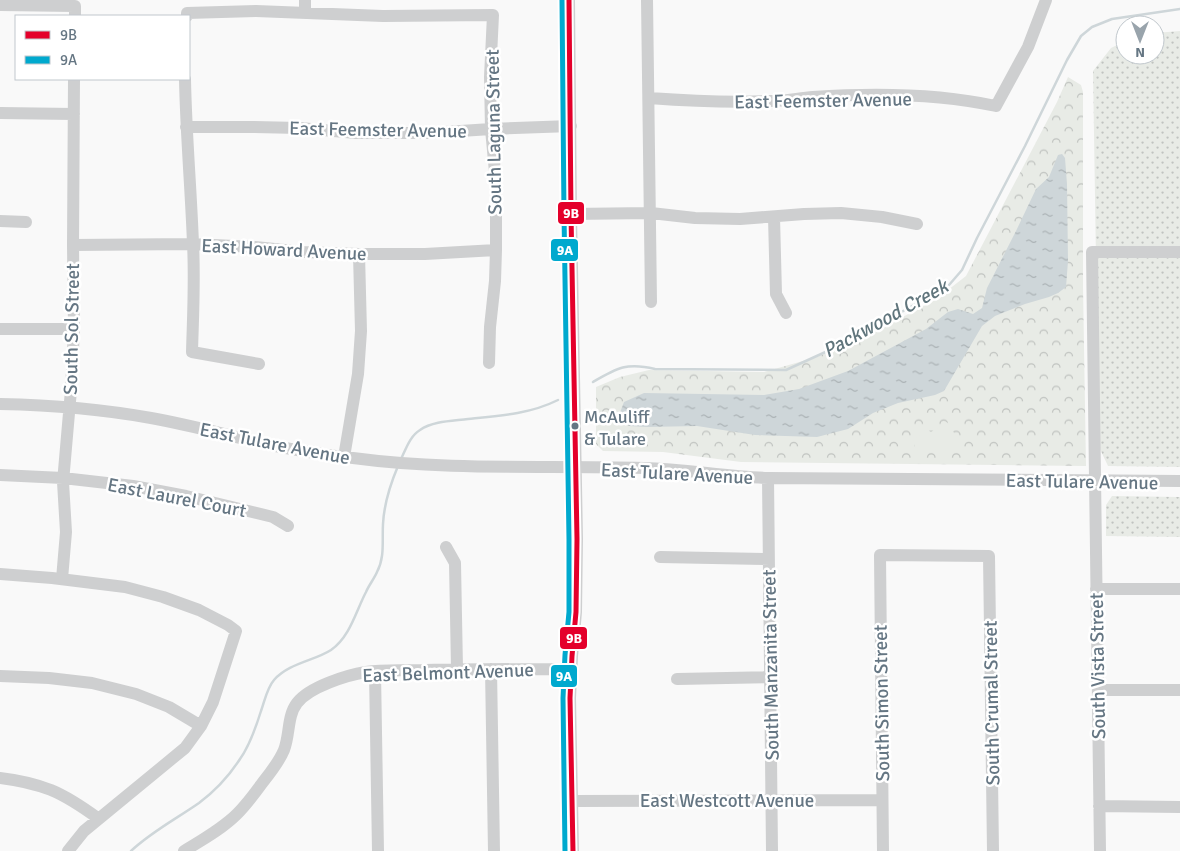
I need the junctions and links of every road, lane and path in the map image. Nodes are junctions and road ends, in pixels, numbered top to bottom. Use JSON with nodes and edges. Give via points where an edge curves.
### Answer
{"nodes":[{"id":1,"x":569,"y":0,"type":"edge"},
{"id":2,"x":647,"y":0,"type":"edge"},
{"id":3,"x":1046,"y":0,"type":"edge"},
{"id":4,"x":0,"y":6,"type":"edge"},
{"id":5,"x":305,"y":6,"type":"edge"},
{"id":6,"x":75,"y":11,"type":"edge"},
{"id":7,"x":187,"y":15,"type":"edge"},
{"id":8,"x":74,"y":80,"type":"edge"},
{"id":9,"x":185,"y":80,"type":"edge"},
{"id":10,"x":649,"y":98,"type":"junction"},
{"id":11,"x":0,"y":113,"type":"edge"},
{"id":12,"x":74,"y":114,"type":"junction"},
{"id":13,"x":571,"y":126,"type":"junction"},
{"id":14,"x":186,"y":127,"type":"junction"},
{"id":15,"x":491,"y":129,"type":"junction"},
{"id":16,"x":651,"y":213,"type":"junction"},
{"id":17,"x":571,"y":214,"type":"junction"},
{"id":18,"x":774,"y":217,"type":"junction"},
{"id":19,"x":0,"y":221,"type":"edge"},
{"id":20,"x":26,"y":222,"type":"dead end"},
{"id":21,"x":917,"y":224,"type":"dead end"},
{"id":22,"x":193,"y":244,"type":"junction"},
{"id":23,"x":73,"y":245,"type":"junction"},
{"id":24,"x":496,"y":250,"type":"junction"},
{"id":25,"x":1180,"y":252,"type":"edge"},
{"id":26,"x":359,"y":254,"type":"junction"},
{"id":27,"x":651,"y":302,"type":"dead end"},
{"id":28,"x":786,"y":313,"type":"dead end"},
{"id":29,"x":0,"y":329,"type":"edge"},
{"id":30,"x":74,"y":330,"type":"junction"},
{"id":31,"x":489,"y":363,"type":"dead end"},
{"id":32,"x":258,"y":364,"type":"dead end"},
{"id":33,"x":0,"y":404,"type":"edge"},
{"id":34,"x":70,"y":407,"type":"junction"},
{"id":35,"x":344,"y":457,"type":"junction"},
{"id":36,"x":576,"y":468,"type":"junction"},
{"id":37,"x":0,"y":474,"type":"edge"},
{"id":38,"x":63,"y":478,"type":"junction"},
{"id":39,"x":768,"y":478,"type":"junction"},
{"id":40,"x":1095,"y":480,"type":"junction"},
{"id":41,"x":1180,"y":481,"type":"edge"},
{"id":42,"x":288,"y":526,"type":"dead end"},
{"id":43,"x":446,"y":547,"type":"dead end"},
{"id":44,"x":880,"y":556,"type":"joint"},
{"id":45,"x":660,"y":557,"type":"dead end"},
{"id":46,"x":769,"y":559,"type":"junction"},
{"id":47,"x":0,"y":574,"type":"edge"},
{"id":48,"x":62,"y":579,"type":"junction"},
{"id":49,"x":1096,"y":589,"type":"junction"},
{"id":50,"x":1180,"y":589,"type":"edge"},
{"id":51,"x":457,"y":669,"type":"junction"},
{"id":52,"x":491,"y":669,"type":"junction"},
{"id":53,"x":571,"y":669,"type":"junction"},
{"id":54,"x":375,"y":672,"type":"junction"},
{"id":55,"x":0,"y":676,"type":"edge"},
{"id":56,"x":770,"y":677,"type":"junction"},
{"id":57,"x":677,"y":678,"type":"dead end"},
{"id":58,"x":1098,"y":690,"type":"junction"},
{"id":59,"x":1180,"y":690,"type":"edge"},
{"id":60,"x":201,"y":726,"type":"junction"},
{"id":61,"x":0,"y":778,"type":"edge"},
{"id":62,"x":772,"y":800,"type":"junction"},
{"id":63,"x":882,"y":800,"type":"junction"},
{"id":64,"x":572,"y":801,"type":"junction"},
{"id":65,"x":1099,"y":806,"type":"junction"},
{"id":66,"x":1180,"y":807,"type":"edge"},
{"id":67,"x":99,"y":819,"type":"junction"},
{"id":68,"x":68,"y":851,"type":"edge"},
{"id":69,"x":184,"y":851,"type":"edge"},
{"id":70,"x":378,"y":851,"type":"edge"},
{"id":71,"x":494,"y":851,"type":"edge"},
{"id":72,"x":573,"y":851,"type":"edge"},
{"id":73,"x":772,"y":851,"type":"edge"},
{"id":74,"x":883,"y":851,"type":"edge"},
{"id":75,"x":992,"y":851,"type":"edge"},
{"id":76,"x":1100,"y":851,"type":"edge"}],
"edges":[{"from":1,"to":13,"type":"street"},
{"from":2,"to":10,"type":"street"},
{"from":3,"to":10,"type":"street","name":"East Feemster Avenue","via":[[1028,47],[996,106],[897,96],[712,102]]},
{"from":4,"to":6,"type":"street"},
{"from":5,"to":7,"type":"street"},
{"from":5,"to":15,"type":"street","name":"South Laguna Street","via":[[383,16],[493,15]]},
{"from":8,"to":12,"type":"street","name":"South Sol Street"},
{"from":9,"to":14,"type":"street"},
{"from":10,"to":16,"type":"street"},
{"from":11,"to":12,"type":"street"},
{"from":12,"to":23,"type":"street","name":"South Sol Street"},
{"from":13,"to":15,"type":"street","name":"East Feemster Avenue"},
{"from":13,"to":17,"type":"street"},
{"from":14,"to":15,"type":"street","name":"East Feemster Avenue","via":[[300,128],[356,133]]},
{"from":14,"to":22,"type":"street"},
{"from":15,"to":24,"type":"street","name":"South Laguna Street","via":[[496,183]]},
{"from":16,"to":17,"type":"street"},
{"from":16,"to":18,"type":"street","via":[[695,218]]},
{"from":16,"to":27,"type":"street"},
{"from":17,"to":36,"type":"street"},
{"from":18,"to":21,"type":"street","via":[[841,213]]},
{"from":18,"to":28,"type":"street","via":[[776,294]]},
{"from":19,"to":20,"type":"street"},
{"from":22,"to":23,"type":"street","name":"East Howard Avenue"},
{"from":22,"to":26,"type":"street","name":"East Howard Avenue"},
{"from":22,"to":32,"type":"street","via":[[192,352]]},
{"from":23,"to":30,"type":"street","name":"South Sol Street"},
{"from":24,"to":26,"type":"street","name":"East Howard Avenue"},
{"from":24,"to":31,"type":"street","name":"South Laguna Street"},
{"from":25,"to":40,"type":"street","name":"South Vista Street","via":[[1092,252]]},
{"from":26,"to":35,"type":"street","via":[[361,331],[358,374]]},
{"from":29,"to":30,"type":"street"},
{"from":30,"to":34,"type":"street","name":"South Sol Street"},
{"from":33,"to":34,"type":"street","name":"East Tulare Avenue"},
{"from":34,"to":35,"type":"street","name":"East Tulare Avenue","via":[[152,418],[294,450]]},
{"from":34,"to":38,"type":"street","name":"South Sol Street"},
{"from":35,"to":36,"type":"street","name":"East Tulare Avenue","via":[[448,466]]},
{"from":36,"to":39,"type":"street","name":"East Tulare Avenue","via":[[657,468]]},
{"from":36,"to":53,"type":"street","via":[[577,593]]},
{"from":37,"to":38,"type":"street","name":"East Laurel Court"},
{"from":38,"to":42,"type":"street","name":"East Laurel Court","via":[[186,496],[273,517]]},
{"from":38,"to":48,"type":"street","name":"South Sol Street","via":[[66,532]]},
{"from":39,"to":40,"type":"street","name":"East Tulare Avenue"},
{"from":39,"to":46,"type":"street","name":"South Manzanita Street"},
{"from":40,"to":41,"type":"street","name":"East Tulare Avenue"},
{"from":40,"to":49,"type":"street","name":"South Vista Street"},
{"from":43,"to":51,"type":"street","via":[[455,563]]},
{"from":44,"to":63,"type":"street","name":"South Simon Street"},
{"from":44,"to":75,"type":"street","name":"South Crumal Street","via":[[989,556]]},
{"from":45,"to":46,"type":"street"},
{"from":46,"to":56,"type":"street","name":"South Manzanita Street"},
{"from":47,"to":48,"type":"street"},
{"from":48,"to":60,"type":"street","via":[[125,587],[163,596],[199,610],[236,631],[213,702]]},
{"from":49,"to":50,"type":"street"},
{"from":49,"to":58,"type":"street","name":"South Vista Street"},
{"from":51,"to":52,"type":"street","name":"East Belmont Avenue"},
{"from":51,"to":54,"type":"street","name":"East Belmont Avenue"},
{"from":52,"to":53,"type":"street","name":"East Belmont Avenue"},
{"from":52,"to":71,"type":"street"},
{"from":53,"to":64,"type":"street"},
{"from":54,"to":69,"type":"street","name":"East Belmont Avenue","via":[[350,676],[316,688],[301,698],[294,708],[285,748],[256,792],[236,815]]},
{"from":54,"to":70,"type":"street"},
{"from":55,"to":60,"type":"street","via":[[92,683],[136,694],[169,707]]},
{"from":56,"to":57,"type":"street"},
{"from":56,"to":62,"type":"street","name":"South Manzanita Street"},
{"from":58,"to":59,"type":"street"},
{"from":58,"to":65,"type":"street","name":"South Vista Street"},
{"from":60,"to":67,"type":"street","via":[[185,748]]},
{"from":61,"to":67,"type":"street","via":[[51,790]]},
{"from":62,"to":63,"type":"street","name":"East Westcott Avenue"},
{"from":62,"to":64,"type":"street","name":"East Westcott Avenue"},
{"from":62,"to":73,"type":"street","name":"South Manzanita Street"},
{"from":63,"to":74,"type":"street","name":"South Simon Street"},
{"from":64,"to":72,"type":"street"},
{"from":65,"to":66,"type":"street"},
{"from":65,"to":76,"type":"street","name":"South Vista Street"},
{"from":67,"to":68,"type":"street"}]}
